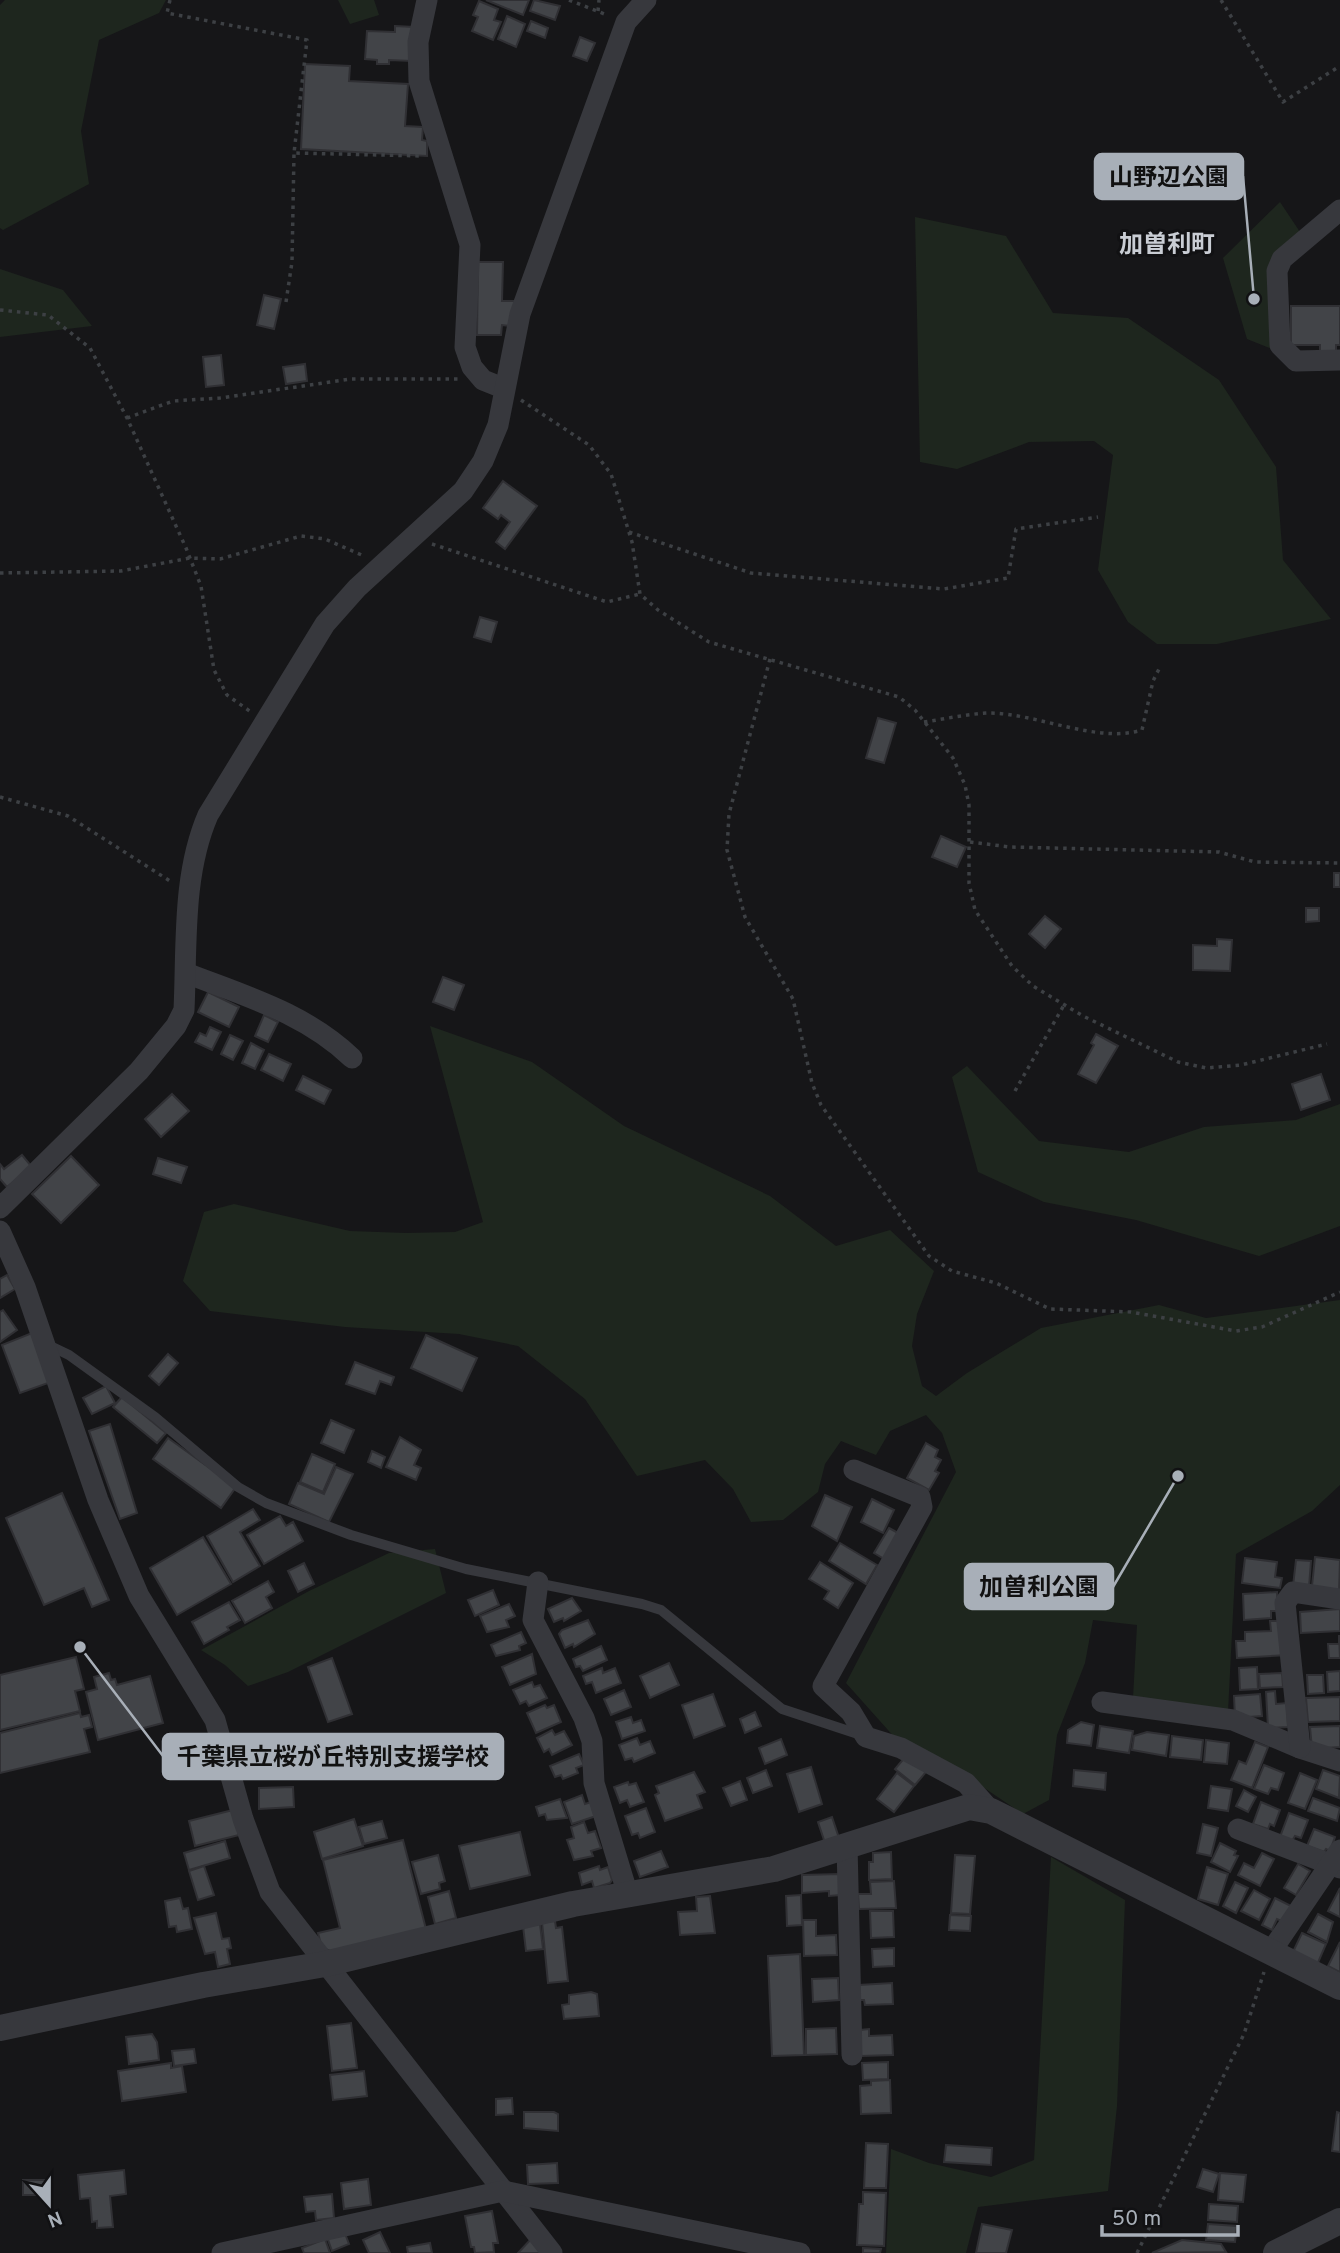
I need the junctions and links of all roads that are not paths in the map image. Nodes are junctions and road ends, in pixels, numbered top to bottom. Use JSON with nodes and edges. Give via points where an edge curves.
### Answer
{"nodes":[{"id":1,"x":427,"y":0,"type":"edge"},
{"id":2,"x":646,"y":0,"type":"edge"},
{"id":3,"x":1340,"y":209,"type":"edge"},
{"id":4,"x":1340,"y":360,"type":"edge"},
{"id":5,"x":503,"y":388,"type":"junction"},
{"id":6,"x":186,"y":973,"type":"junction"},
{"id":7,"x":352,"y":1058,"type":"dead end"},
{"id":8,"x":0,"y":1208,"type":"edge"},
{"id":9,"x":0,"y":1231,"type":"edge"},
{"id":10,"x":46,"y":1344,"type":"junction"},
{"id":11,"x":854,"y":1470,"type":"dead end"},
{"id":12,"x":538,"y":1582,"type":"junction"},
{"id":13,"x":1340,"y":1599,"type":"edge"},
{"id":14,"x":1102,"y":1702,"type":"dead end"},
{"id":15,"x":866,"y":1737,"type":"junction"},
{"id":16,"x":1300,"y":1748,"type":"junction"},
{"id":17,"x":1340,"y":1761,"type":"edge"},
{"id":18,"x":991,"y":1811,"type":"junction"},
{"id":19,"x":1238,"y":1829,"type":"dead end"},
{"id":20,"x":847,"y":1845,"type":"junction"},
{"id":21,"x":1338,"y":1861,"type":"edge"},
{"id":22,"x":628,"y":1895,"type":"junction"},
{"id":23,"x":1272,"y":1950,"type":"junction"},
{"id":24,"x":326,"y":1964,"type":"junction"},
{"id":25,"x":1340,"y":1987,"type":"edge"},
{"id":26,"x":0,"y":2028,"type":"edge"},
{"id":27,"x":852,"y":2055,"type":"dead end"},
{"id":28,"x":503,"y":2191,"type":"junction"},
{"id":29,"x":1340,"y":2221,"type":"edge"},
{"id":30,"x":222,"y":2253,"type":"edge"},
{"id":31,"x":552,"y":2253,"type":"edge"},
{"id":32,"x":800,"y":2253,"type":"edge"},
{"id":33,"x":1276,"y":2253,"type":"edge"}],
"edges":[{"from":1,"to":5,"type":"street","via":[[418,42],[419,81],[470,245],[465,347],[483,380]]},
{"from":2,"to":5,"type":"street","via":[[625,22],[520,314]]},
{"from":3,"to":4,"type":"street","via":[[1282,258],[1277,271],[1280,345],[1296,361]]},
{"from":5,"to":6,"type":"street","via":[[498,425],[483,461],[463,491],[326,625],[200,834],[190,893]]},
{"from":6,"to":7,"type":"street","via":[[279,1009],[327,1034]]},
{"from":6,"to":8,"type":"street","via":[[184,1010],[176,1027],[139,1072]]},
{"from":9,"to":10,"type":"street"},
{"from":10,"to":12,"type":"lane","via":[[69,1355],[155,1417],[238,1487],[267,1503],[351,1535],[466,1569]]},
{"from":10,"to":24,"type":"street","via":[[98,1500],[139,1596],[215,1720],[270,1892]]},
{"from":11,"to":15,"type":"street","via":[[920,1497],[922,1507],[823,1686],[851,1712]]},
{"from":12,"to":15,"type":"lane","via":[[661,1610],[782,1709]]},
{"from":12,"to":22,"type":"street","via":[[533,1620],[592,1741],[594,1783]]},
{"from":13,"to":16,"type":"street","via":[[1293,1592],[1285,1603]]},
{"from":14,"to":16,"type":"street","via":[[1233,1720]]},
{"from":15,"to":18,"type":"street","via":[[901,1748],[966,1783]]},
{"from":16,"to":17,"type":"street"},
{"from":18,"to":20,"type":"street","via":[[969,1807]]},
{"from":18,"to":23,"type":"street"},
{"from":19,"to":21,"type":"street"},
{"from":20,"to":22,"type":"street","via":[[774,1869]]},
{"from":20,"to":27,"type":"street"},
{"from":21,"to":23,"type":"street"},
{"from":22,"to":24,"type":"street","via":[[465,1928]]},
{"from":23,"to":25,"type":"street"},
{"from":24,"to":26,"type":"street"},
{"from":24,"to":28,"type":"street"},
{"from":28,"to":30,"type":"street"},
{"from":28,"to":31,"type":"street"},
{"from":28,"to":32,"type":"street"},
{"from":29,"to":33,"type":"street"}]}
